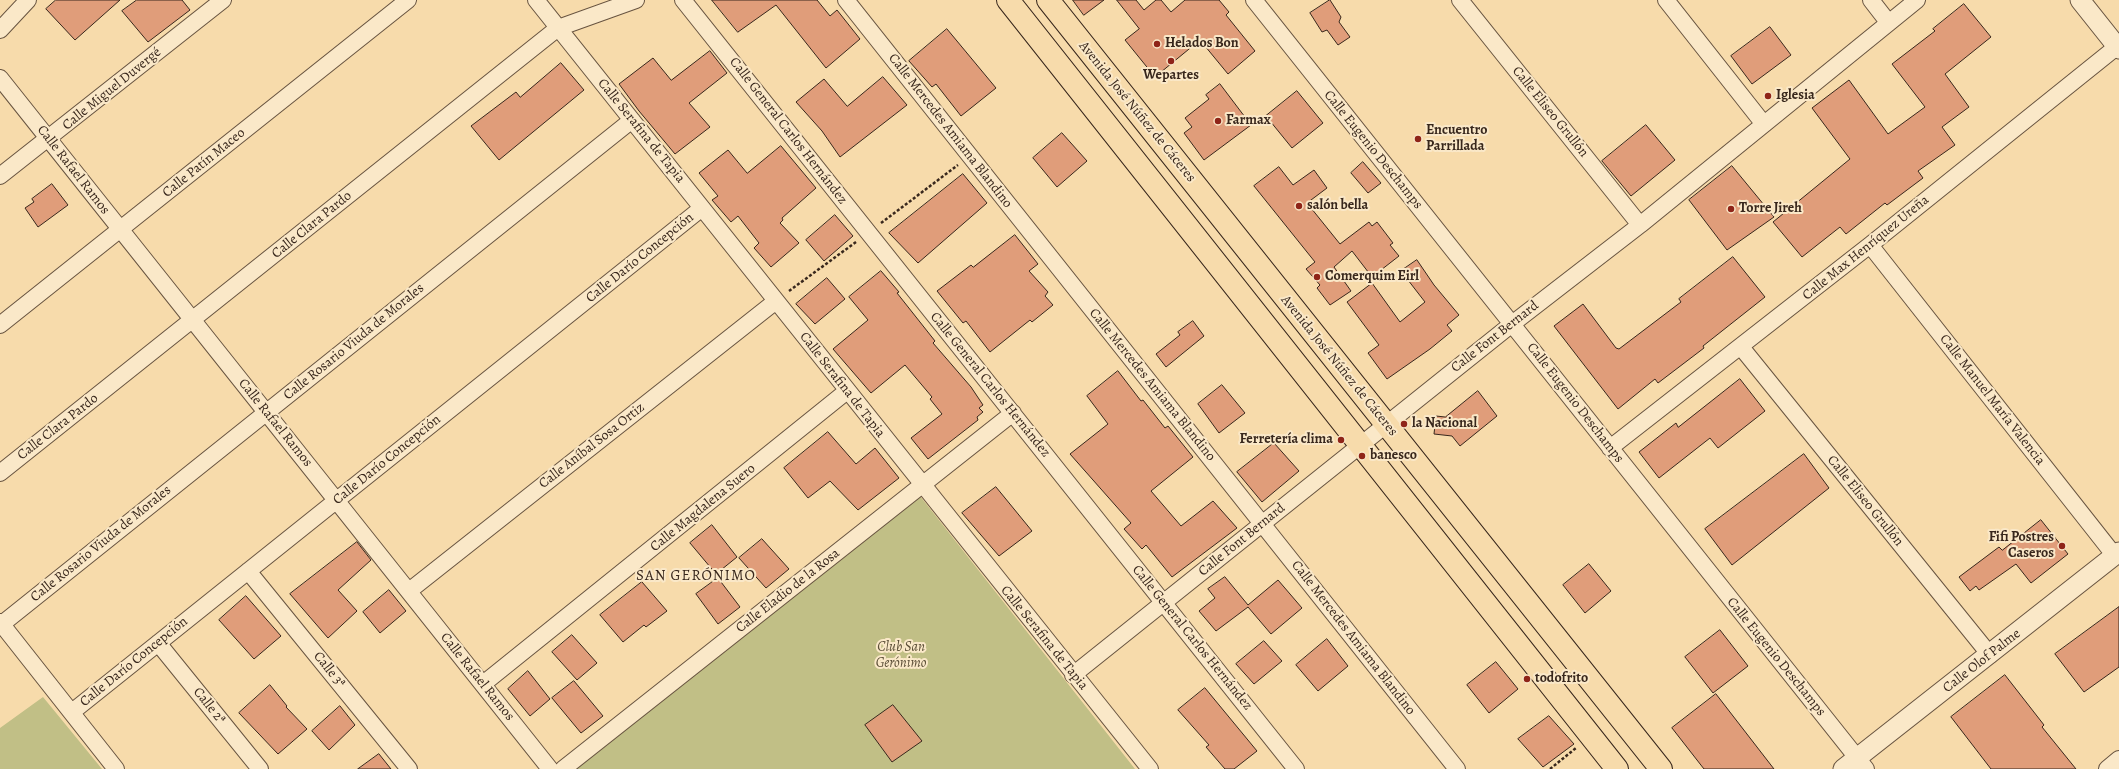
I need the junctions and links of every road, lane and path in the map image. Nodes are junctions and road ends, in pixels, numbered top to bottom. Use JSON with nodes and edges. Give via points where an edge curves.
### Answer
{"nodes":[{"id":1,"x":28,"y":0,"type":"edge"},
{"id":2,"x":223,"y":0,"type":"edge"},
{"id":3,"x":408,"y":0,"type":"edge"},
{"id":4,"x":536,"y":0,"type":"edge"},
{"id":5,"x":636,"y":0,"type":"edge"},
{"id":6,"x":683,"y":0,"type":"edge"},
{"id":7,"x":846,"y":0,"type":"edge"},
{"id":8,"x":1008,"y":0,"type":"edge"},
{"id":9,"x":1048,"y":0,"type":"edge"},
{"id":10,"x":1254,"y":0,"type":"edge"},
{"id":11,"x":1460,"y":0,"type":"edge"},
{"id":12,"x":1666,"y":0,"type":"edge"},
{"id":13,"x":1871,"y":0,"type":"edge"},
{"id":14,"x":1917,"y":0,"type":"edge"},
{"id":15,"x":2080,"y":0,"type":"edge"},
{"id":16,"x":1888,"y":22,"type":"junction"},
{"id":17,"x":558,"y":28,"type":"junction"},
{"id":18,"x":0,"y":30,"type":"edge"},
{"id":19,"x":2118,"y":47,"type":"edge"},
{"id":20,"x":0,"y":78,"type":"edge"},
{"id":21,"x":632,"y":120,"type":"junction"},
{"id":22,"x":1763,"y":123,"type":"junction"},
{"id":23,"x":49,"y":139,"type":"junction"},
{"id":24,"x":0,"y":176,"type":"edge"},
{"id":25,"x":702,"y":208,"type":"junction"},
{"id":26,"x":1640,"y":224,"type":"junction"},
{"id":27,"x":121,"y":230,"type":"junction"},
{"id":28,"x":1870,"y":245,"type":"junction"},
{"id":29,"x":776,"y":300,"type":"junction"},
{"id":30,"x":193,"y":320,"type":"junction"},
{"id":31,"x":1512,"y":324,"type":"junction"},
{"id":32,"x":0,"y":325,"type":"edge"},
{"id":33,"x":1740,"y":347,"type":"junction"},
{"id":34,"x":847,"y":391,"type":"junction"},
{"id":35,"x":267,"y":412,"type":"junction"},
{"id":36,"x":1013,"y":413,"type":"junction"},
{"id":37,"x":1386,"y":424,"type":"junction"},
{"id":38,"x":1360,"y":444,"type":"junction"},
{"id":39,"x":1610,"y":448,"type":"junction"},
{"id":40,"x":0,"y":472,"type":"edge"},
{"id":41,"x":922,"y":485,"type":"junction"},
{"id":42,"x":337,"y":500,"type":"junction"},
{"id":43,"x":1263,"y":524,"type":"junction"},
{"id":44,"x":2117,"y":554,"type":"edge"},
{"id":45,"x":248,"y":571,"type":"junction"},
{"id":46,"x":408,"y":591,"type":"junction"},
{"id":47,"x":1164,"y":603,"type":"junction"},
{"id":48,"x":1,"y":623,"type":"edge"},
{"id":49,"x":158,"y":643,"type":"junction"},
{"id":50,"x":1990,"y":655,"type":"junction"},
{"id":51,"x":1073,"y":675,"type":"junction"},
{"id":52,"x":483,"y":684,"type":"junction"},
{"id":53,"x":72,"y":712,"type":"junction"},
{"id":54,"x":1591,"y":737,"type":"junction"},
{"id":55,"x":2119,"y":760,"type":"edge"},
{"id":56,"x":1856,"y":765,"type":"edge"},
{"id":57,"x":116,"y":769,"type":"edge"},
{"id":58,"x":260,"y":769,"type":"edge"},
{"id":59,"x":409,"y":769,"type":"edge"},
{"id":60,"x":550,"y":769,"type":"edge"},
{"id":61,"x":563,"y":769,"type":"edge"},
{"id":62,"x":1150,"y":769,"type":"edge"},
{"id":63,"x":1296,"y":769,"type":"edge"},
{"id":64,"x":1458,"y":769,"type":"edge"},
{"id":65,"x":1550,"y":769,"type":"edge"},
{"id":66,"x":1617,"y":769,"type":"edge"},
{"id":67,"x":1661,"y":769,"type":"edge"},
{"id":68,"x":2107,"y":769,"type":"edge"}],
"edges":[{"from":1,"to":18,"type":"street"},
{"from":2,"to":23,"type":"street","name":"Calle Miguel Duvergé"},
{"from":3,"to":27,"type":"street","name":"Calle Patín Maceo"},
{"from":4,"to":17,"type":"street","name":"Calle Serafina de Tapia"},
{"from":5,"to":17,"type":"street","name":"Calle Clara Pardo"},
{"from":6,"to":36,"type":"street","name":"Calle General Carlos Hernández"},
{"from":7,"to":43,"type":"street","name":"Calle Mercedes Amiama Blandino"},
{"from":8,"to":38,"type":"main road"},
{"from":9,"to":37,"type":"main road","name":"Avenida José Núñez de Cáceres"},
{"from":10,"to":31,"type":"street","name":"Calle Eugenio Deschamps"},
{"from":11,"to":26,"type":"street","name":"Calle Eliseo Grullón"},
{"from":12,"to":22,"type":"street"},
{"from":13,"to":16,"type":"street"},
{"from":14,"to":16,"type":"street","name":"Calle Font Bernard"},
{"from":15,"to":19,"type":"street"},
{"from":16,"to":22,"type":"street","name":"Calle Font Bernard"},
{"from":17,"to":21,"type":"street","name":"Calle Serafina de Tapia"},
{"from":17,"to":30,"type":"street","name":"Calle Clara Pardo"},
{"from":19,"to":28,"type":"street","name":"Calle Max Henríquez Ureña"},
{"from":20,"to":23,"type":"street","name":"Calle Rafael Ramos"},
{"from":21,"to":25,"type":"street","name":"Calle Serafina de Tapia"},
{"from":21,"to":35,"type":"street","name":"Calle Rosario Viuda de Morales"},
{"from":22,"to":26,"type":"street","name":"Calle Font Bernard"},
{"from":23,"to":24,"type":"street","name":"Calle Miguel Duvergé"},
{"from":23,"to":27,"type":"street","name":"Calle Rafael Ramos"},
{"from":25,"to":29,"type":"street","name":"Calle Serafina de Tapia"},
{"from":25,"to":42,"type":"street","name":"Calle Darío Concepción"},
{"from":26,"to":31,"type":"street","name":"Calle Font Bernard"},
{"from":27,"to":30,"type":"street","name":"Calle Rafael Ramos"},
{"from":27,"to":32,"type":"street","name":"Calle Patín Maceo"},
{"from":28,"to":33,"type":"street","name":"Calle Max Henríquez Ureña"},
{"from":28,"to":44,"type":"street","name":"Calle Manuel María Valencia"},
{"from":29,"to":34,"type":"street","name":"Calle Serafina de Tapia"},
{"from":29,"to":46,"type":"street","name":"Calle Aníbal Sosa Ortiz"},
{"from":30,"to":35,"type":"street","name":"Calle Rafael Ramos"},
{"from":30,"to":40,"type":"street","name":"Calle Clara Pardo"},
{"from":31,"to":37,"type":"street","name":"Calle Font Bernard"},
{"from":31,"to":39,"type":"street","name":"Calle Eugenio Deschamps"},
{"from":33,"to":39,"type":"street","name":"Calle Max Henríquez Ureña"},
{"from":33,"to":50,"type":"street","name":"Calle Eliseo Grullón"},
{"from":34,"to":41,"type":"street","name":"Calle Serafina de Tapia"},
{"from":34,"to":52,"type":"street","name":"Calle Magdalena Suero"},
{"from":35,"to":42,"type":"street","name":"Calle Rafael Ramos"},
{"from":35,"to":48,"type":"street","name":"Calle Rosario Viuda de Morales"},
{"from":36,"to":41,"type":"street","name":"Calle Eladio de la Rosa"},
{"from":36,"to":47,"type":"street","name":"Calle General Carlos Hernández"},
{"from":37,"to":38,"type":"street","name":"Calle Font Bernard"},
{"from":37,"to":67,"type":"main road","name":"Avenida José Núñez de Cáceres"},
{"from":38,"to":43,"type":"street","name":"Calle Font Bernard"},
{"from":38,"to":54,"type":"main road"},
{"from":39,"to":56,"type":"street","name":"Calle Eugenio Deschamps"},
{"from":41,"to":51,"type":"street","name":"Calle Serafina de Tapia"},
{"from":41,"to":61,"type":"street","name":"Calle Eladio de la Rosa"},
{"from":42,"to":45,"type":"street","name":"Calle Darío Concepción"},
{"from":42,"to":46,"type":"street","name":"Calle Rafael Ramos"},
{"from":43,"to":47,"type":"street","name":"Calle Font Bernard"},
{"from":43,"to":64,"type":"street","name":"Calle Mercedes Amiama Blandino"},
{"from":44,"to":50,"type":"street","name":"Calle Olof Palme"},
{"from":45,"to":49,"type":"street","name":"Calle Darío Concepción"},
{"from":45,"to":59,"type":"street","name":"Calle 3ª"},
{"from":46,"to":52,"type":"street","name":"Calle Rafael Ramos"},
{"from":47,"to":51,"type":"street","name":"Calle Font Bernard"},
{"from":47,"to":63,"type":"street","name":"Calle General Carlos Hernández"},
{"from":48,"to":53,"type":"street"},
{"from":49,"to":53,"type":"street","name":"Calle Darío Concepción"},
{"from":49,"to":58,"type":"street","name":"Calle 2ª"},
{"from":50,"to":56,"type":"street","name":"Calle Olof Palme"},
{"from":51,"to":62,"type":"street","name":"Calle Serafina de Tapia"},
{"from":52,"to":60,"type":"street","name":"Calle Rafael Ramos"},
{"from":53,"to":57,"type":"street"},
{"from":54,"to":65,"type":"path"},
{"from":54,"to":66,"type":"main road"},
{"from":55,"to":68,"type":"street"}]}
